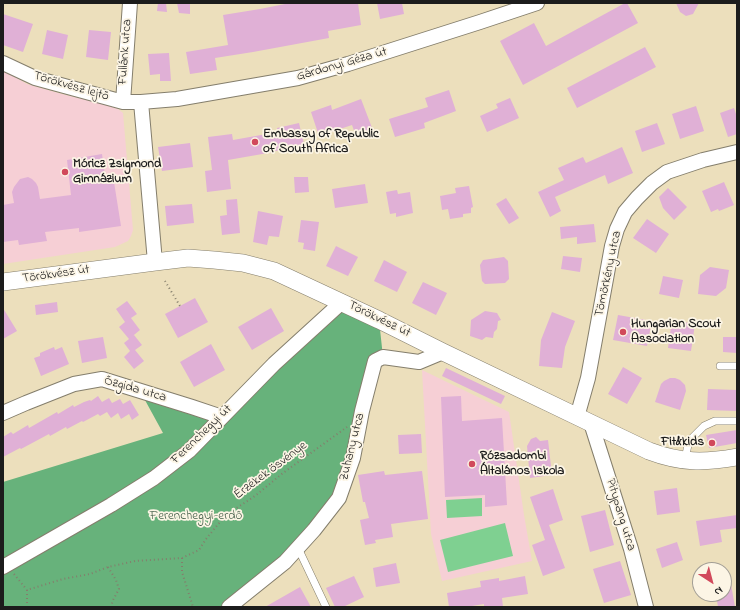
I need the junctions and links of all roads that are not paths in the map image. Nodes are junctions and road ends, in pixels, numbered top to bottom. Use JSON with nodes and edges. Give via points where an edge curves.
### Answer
{"nodes":[{"id":1,"x":130,"y":3,"type":"edge"},
{"id":2,"x":531,"y":4,"type":"edge"},
{"id":3,"x":3,"y":63,"type":"edge"},
{"id":4,"x":123,"y":102,"type":"junction"},
{"id":5,"x":141,"y":102,"type":"junction"},
{"id":6,"x":737,"y":152,"type":"edge"},
{"id":7,"x":155,"y":262,"type":"junction"},
{"id":8,"x":3,"y":282,"type":"edge"},
{"id":9,"x":342,"y":302,"type":"junction"},
{"id":10,"x":443,"y":352,"type":"junction"},
{"id":11,"x":720,"y":366,"type":"dead end"},
{"id":12,"x":737,"y":366,"type":"edge"},
{"id":13,"x":3,"y":413,"type":"edge"},
{"id":14,"x":222,"y":417,"type":"junction"},
{"id":15,"x":584,"y":420,"type":"junction"},
{"id":16,"x":737,"y":421,"type":"edge"},
{"id":17,"x":737,"y":457,"type":"edge"},
{"id":18,"x":684,"y":461,"type":"junction"},
{"id":19,"x":298,"y":548,"type":"junction"},
{"id":20,"x":5,"y":566,"type":"edge"},
{"id":21,"x":229,"y":607,"type":"edge"},
{"id":22,"x":326,"y":607,"type":"edge"},
{"id":23,"x":646,"y":607,"type":"edge"}],
"edges":[{"from":1,"to":4,"type":"street","name":"Fullánk utca"},
{"from":2,"to":5,"type":"street","name":"Gárdonyi Géza út","via":[[298,78],[177,99]]},
{"from":3,"to":4,"type":"street","name":"Törökvész lejtő","via":[[36,78]]},
{"from":4,"to":5,"type":"street","name":"Törökvész lejtő"},
{"from":5,"to":7,"type":"street"},
{"from":6,"to":15,"type":"street","name":"Tömörkény utca","via":[[667,172],[652,183],[626,212],[612,246],[588,378]]},
{"from":7,"to":8,"type":"street","name":"Törökvész út"},
{"from":7,"to":9,"type":"street","name":"Törökvész út","via":[[188,258],[243,263],[274,271]]},
{"from":9,"to":10,"type":"street","name":"Törökvész út"},
{"from":9,"to":14,"type":"street","name":"Ferenchegyi út","via":[[274,364]]},
{"from":10,"to":15,"type":"street","name":"Törökvész út"},
{"from":10,"to":19,"type":"street","name":"Zuhany utca","via":[[419,362],[383,357],[375,361],[353,458],[339,498]]},
{"from":11,"to":12,"type":"lane"},
{"from":13,"to":14,"type":"street","name":"Őzgida utca","via":[[74,384],[102,379]]},
{"from":14,"to":20,"type":"street","name":"Ferenchegyi út","via":[[190,451],[154,478]]},
{"from":15,"to":18,"type":"street","name":"Törökvész út","via":[[649,451]]},
{"from":15,"to":23,"type":"street","name":"Pitypang utca","via":[[631,549]]},
{"from":16,"to":18,"type":"lane","via":[[715,421],[704,426],[692,438]]},
{"from":17,"to":18,"type":"street","name":"Törökvész út"},
{"from":19,"to":21,"type":"street","name":"Zuhany utca","via":[[285,562]]},
{"from":19,"to":22,"type":"lane"}]}
